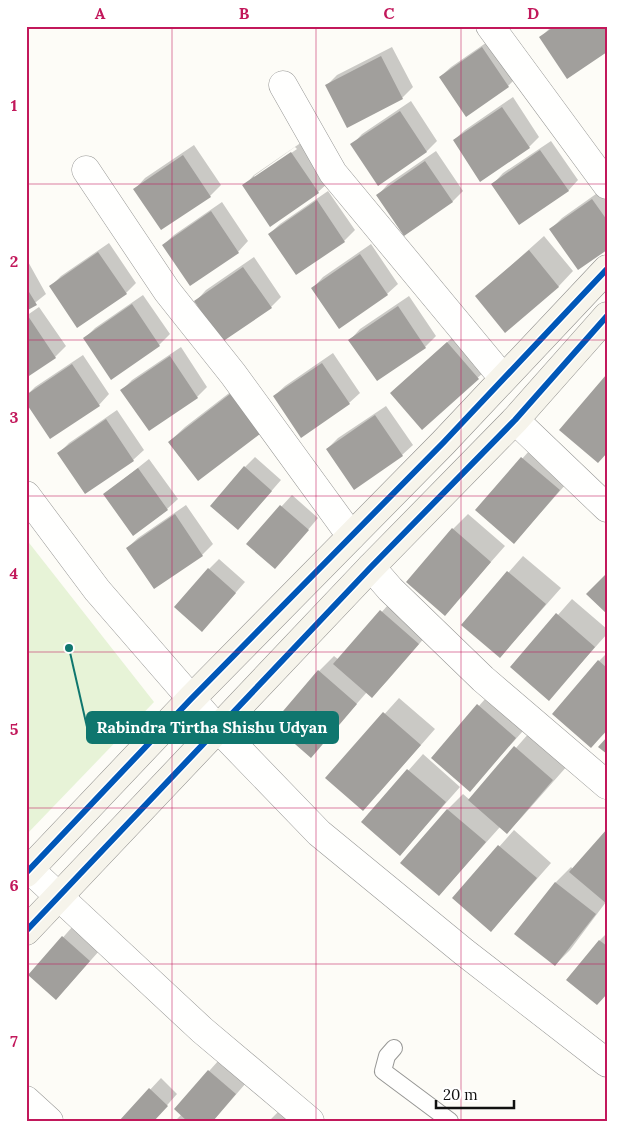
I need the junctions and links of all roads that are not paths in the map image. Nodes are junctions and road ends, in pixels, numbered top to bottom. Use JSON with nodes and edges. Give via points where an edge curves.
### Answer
{"nodes":[{"id":1,"x":490,"y":26,"type":"edge"},
{"id":2,"x":283,"y":85,"type":"dead end"},
{"id":3,"x":86,"y":170,"type":"dead end"},
{"id":4,"x":607,"y":185,"type":"edge"},
{"id":5,"x":607,"y":269,"type":"edge"},
{"id":6,"x":607,"y":316,"type":"edge"},
{"id":7,"x":502,"y":378,"type":"junction"},
{"id":8,"x":515,"y":420,"type":"junction"},
{"id":9,"x":26,"y":495,"type":"edge"},
{"id":10,"x":607,"y":508,"type":"edge"},
{"id":11,"x":351,"y":536,"type":"junction"},
{"id":12,"x":371,"y":567,"type":"junction"},
{"id":13,"x":191,"y":699,"type":"junction"},
{"id":14,"x":219,"y":730,"type":"junction"},
{"id":15,"x":607,"y":785,"type":"edge"},
{"id":16,"x":27,"y":869,"type":"edge"},
{"id":17,"x":58,"y":896,"type":"junction"},
{"id":18,"x":26,"y":930,"type":"edge"},
{"id":19,"x":394,"y":1048,"type":"dead end"},
{"id":20,"x":607,"y":1063,"type":"edge"},
{"id":21,"x":26,"y":1100,"type":"edge"},
{"id":22,"x":49,"y":1121,"type":"edge"},
{"id":23,"x":310,"y":1121,"type":"edge"},
{"id":24,"x":450,"y":1121,"type":"edge"}],
"edges":[{"from":1,"to":4,"type":"street"},
{"from":2,"to":7,"type":"street","via":[[333,173]]},
{"from":3,"to":11,"type":"street","via":[[167,291],[233,374]]},
{"from":5,"to":7,"type":"street"},
{"from":6,"to":8,"type":"street"},
{"from":7,"to":11,"type":"street"},
{"from":8,"to":10,"type":"street"},
{"from":8,"to":12,"type":"street"},
{"from":9,"to":13,"type":"street","via":[[97,590]]},
{"from":11,"to":13,"type":"street"},
{"from":12,"to":14,"type":"street"},
{"from":12,"to":15,"type":"street","via":[[483,679]]},
{"from":13,"to":14,"type":"street"},
{"from":13,"to":16,"type":"street"},
{"from":14,"to":17,"type":"street"},
{"from":14,"to":20,"type":"street","via":[[319,833],[464,952]]},
{"from":16,"to":17,"type":"street"},
{"from":17,"to":18,"type":"street"},
{"from":17,"to":23,"type":"street","via":[[202,1030]]},
{"from":19,"to":24,"type":"lane","via":[[387,1056],[382,1071]]},
{"from":21,"to":22,"type":"street"}]}
